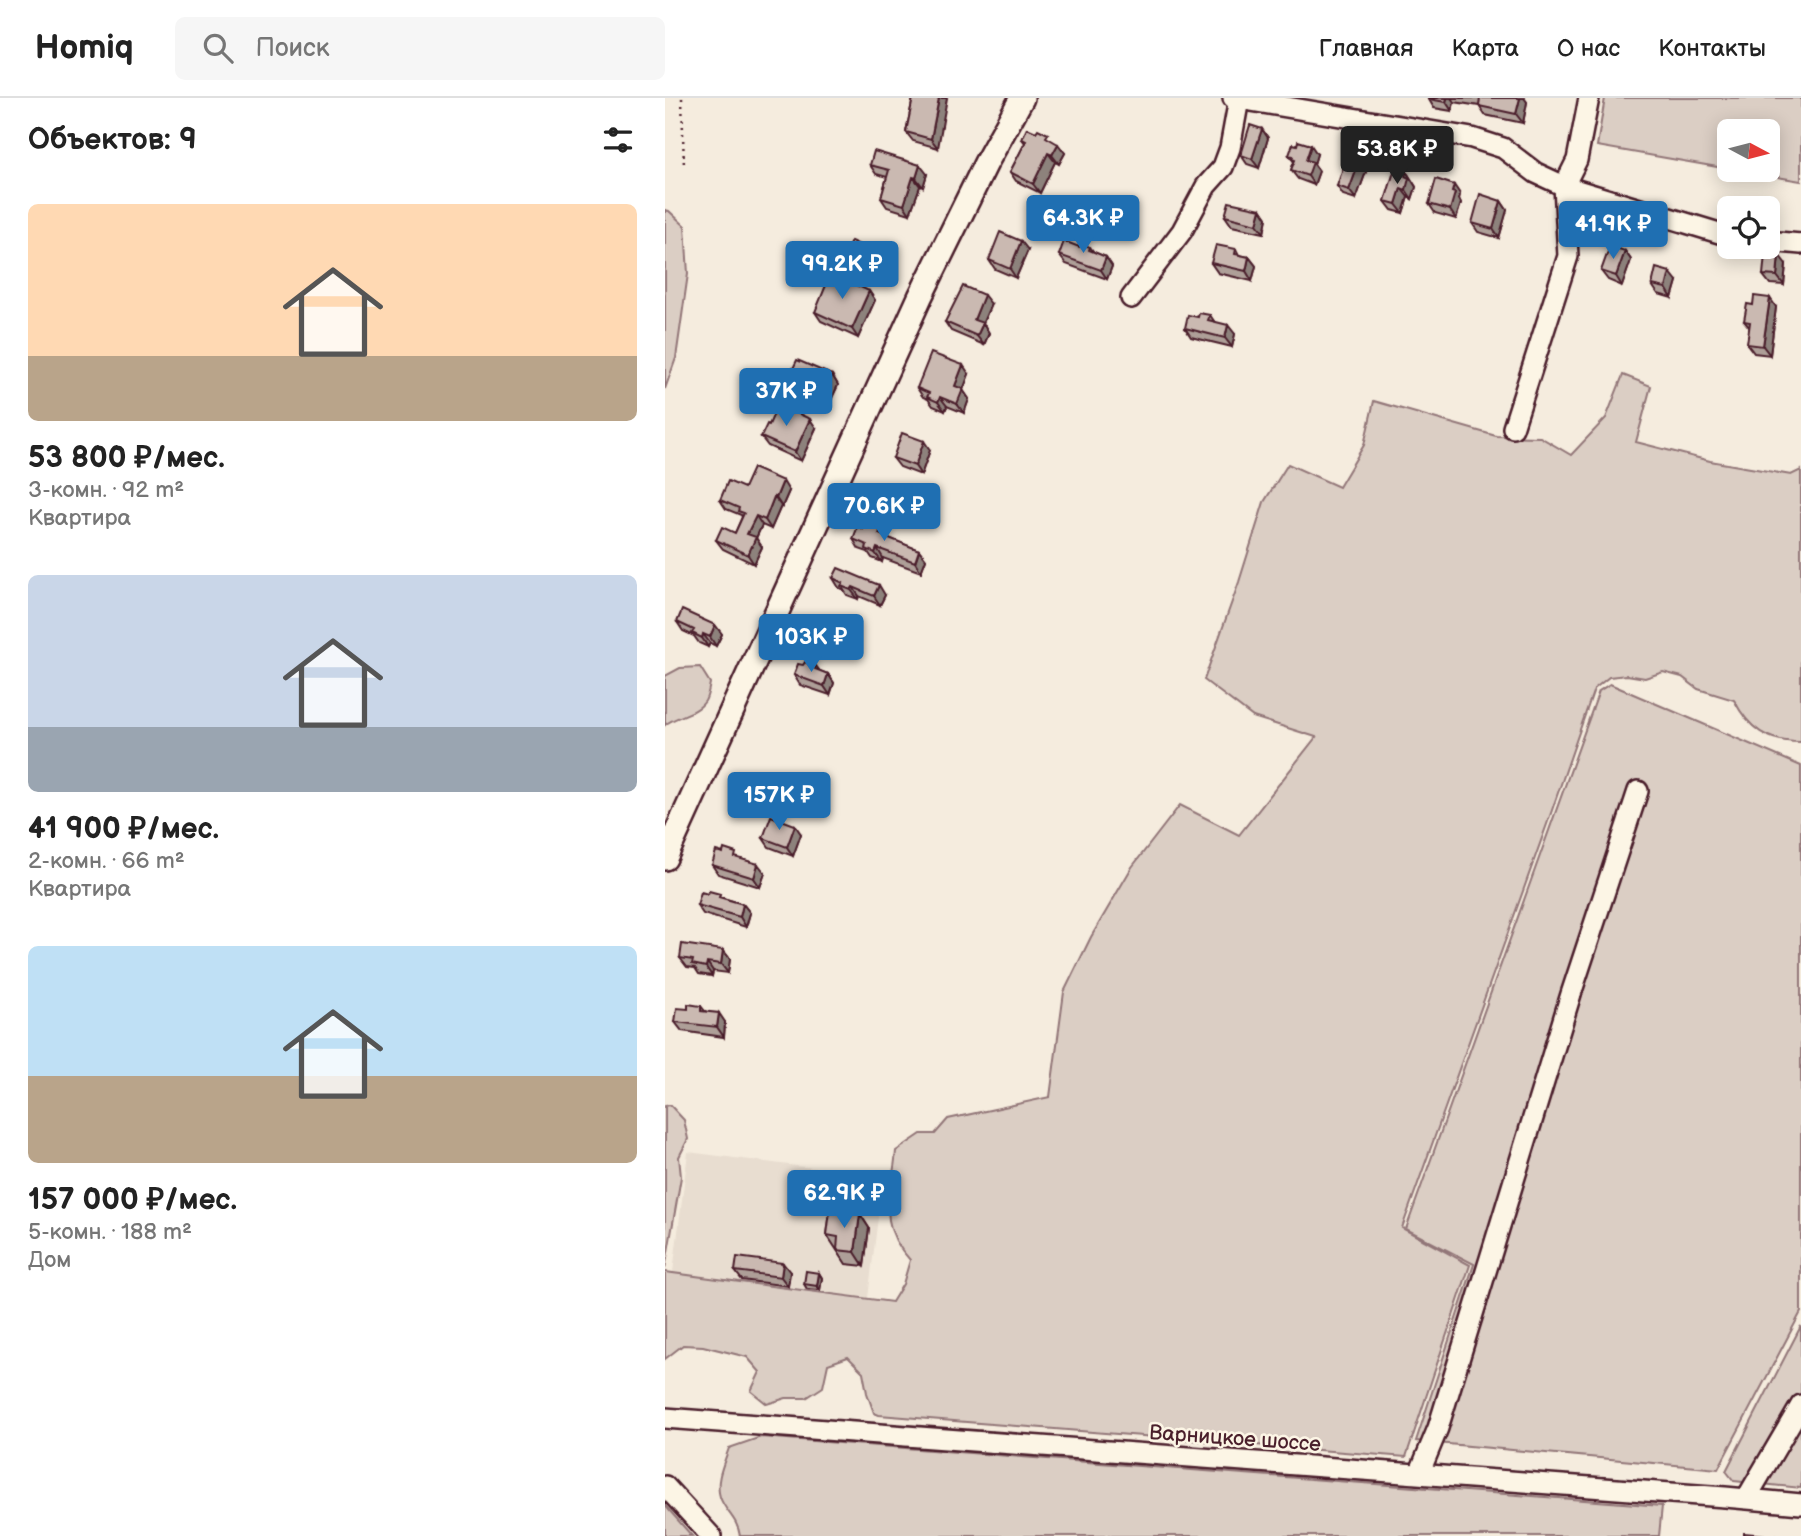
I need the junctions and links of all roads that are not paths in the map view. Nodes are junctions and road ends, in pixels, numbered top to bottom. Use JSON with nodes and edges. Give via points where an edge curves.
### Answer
{"nodes":[{"id":1,"x":1022,"y":98,"type":"edge"},
{"id":2,"x":1589,"y":98,"type":"edge"},
{"id":3,"x":1236,"y":99,"type":"edge"},
{"id":4,"x":1565,"y":186,"type":"junction"},
{"id":5,"x":1717,"y":232,"type":"edge"},
{"id":6,"x":1780,"y":243,"type":"edge"},
{"id":7,"x":1801,"y":244,"type":"edge"},
{"id":8,"x":1131,"y":298,"type":"dead end"},
{"id":9,"x":1513,"y":428,"type":"dead end"},
{"id":10,"x":1638,"y":791,"type":"dead end"},
{"id":11,"x":665,"y":858,"type":"edge"},
{"id":12,"x":1801,"y":1405,"type":"edge"},
{"id":13,"x":665,"y":1418,"type":"edge"},
{"id":14,"x":1419,"y":1474,"type":"junction"},
{"id":15,"x":665,"y":1486,"type":"edge"},
{"id":16,"x":1746,"y":1499,"type":"junction"},
{"id":17,"x":1801,"y":1504,"type":"edge"},
{"id":18,"x":711,"y":1536,"type":"edge"}],
"edges":[{"from":1,"to":11,"type":"main road","via":[[920,297]]},
{"from":2,"to":4,"type":"street","via":[[1577,160]]},
{"from":3,"to":4,"type":"street","via":[[1472,138],[1503,148],[1536,173]]},
{"from":3,"to":8,"type":"street","via":[[1223,167]]},
{"from":4,"to":5,"type":"street"},
{"from":4,"to":9,"type":"street","via":[[1568,256]]},
{"from":6,"to":7,"type":"street"},
{"from":10,"to":14,"type":"street","via":[[1438,1428]]},
{"from":12,"to":16,"type":"street"},
{"from":13,"to":14,"type":"street","name":"Варницкое шоссе"},
{"from":14,"to":16,"type":"street","name":"Варницкое шоссе"},
{"from":15,"to":18,"type":"street"},
{"from":16,"to":17,"type":"street","name":"Варницкое шоссе"}]}
